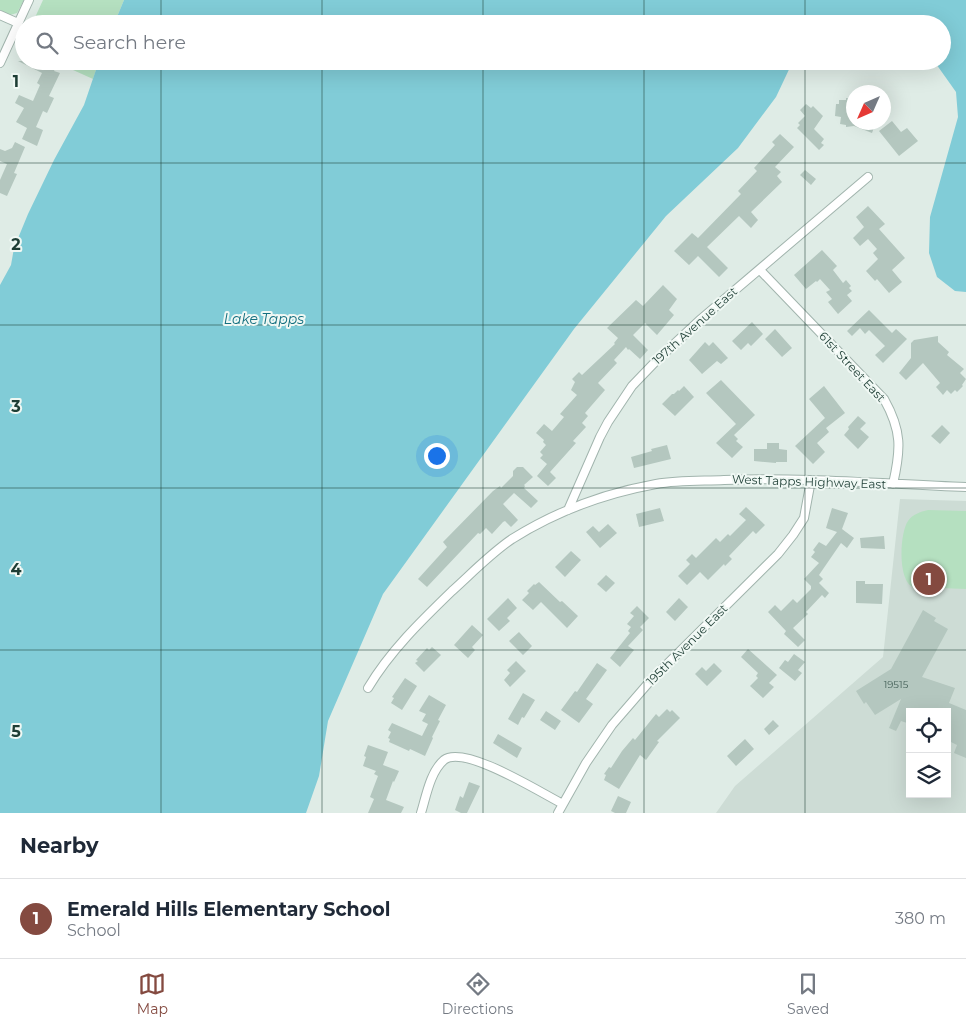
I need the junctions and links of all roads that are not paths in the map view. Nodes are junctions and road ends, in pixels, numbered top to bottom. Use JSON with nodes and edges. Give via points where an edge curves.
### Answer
{"nodes":[{"id":1,"x":28,"y":0,"type":"edge"},
{"id":2,"x":0,"y":15,"type":"edge"},
{"id":3,"x":21,"y":15,"type":"edge"},
{"id":4,"x":15,"y":22,"type":"edge"},
{"id":5,"x":15,"y":30,"type":"edge"},
{"id":6,"x":0,"y":63,"type":"edge"},
{"id":7,"x":868,"y":177,"type":"dead end"},
{"id":8,"x":760,"y":270,"type":"junction"},
{"id":9,"x":811,"y":480,"type":"junction"},
{"id":10,"x":893,"y":484,"type":"junction"},
{"id":11,"x":966,"y":487,"type":"edge"},
{"id":12,"x":568,"y":510,"type":"junction"},
{"id":13,"x":368,"y":688,"type":"dead end"},
{"id":14,"x":563,"y":804,"type":"junction"},
{"id":15,"x":421,"y":813,"type":"edge"},
{"id":16,"x":558,"y":813,"type":"edge"}],
"edges":[{"from":1,"to":3,"type":"street"},
{"from":2,"to":4,"type":"street"},
{"from":5,"to":6,"type":"street"},
{"from":7,"to":8,"type":"street","name":"197th Avenue East"},
{"from":8,"to":10,"type":"street","name":"61st Street East","via":[[884,399],[898,432]]},
{"from":8,"to":12,"type":"street","name":"197th Avenue East","via":[[701,319],[632,386],[600,437]]},
{"from":9,"to":10,"type":"street","name":"West Tapps Highway East"},
{"from":9,"to":12,"type":"street","name":"West Tapps Highway East","via":[[761,478],[672,482],[630,490]]},
{"from":9,"to":14,"type":"street","name":"195th Avenue East","via":[[804,518],[793,535],[612,725]]},
{"from":10,"to":11,"type":"street","name":"West Tapps Highway East"},
{"from":12,"to":13,"type":"street","name":"West Tapps Highway East","via":[[511,540],[473,571],[391,654]]},
{"from":14,"to":15,"type":"street","via":[[493,767],[452,756],[442,762],[433,777]]},
{"from":14,"to":16,"type":"street","name":"195th Avenue East"}]}
